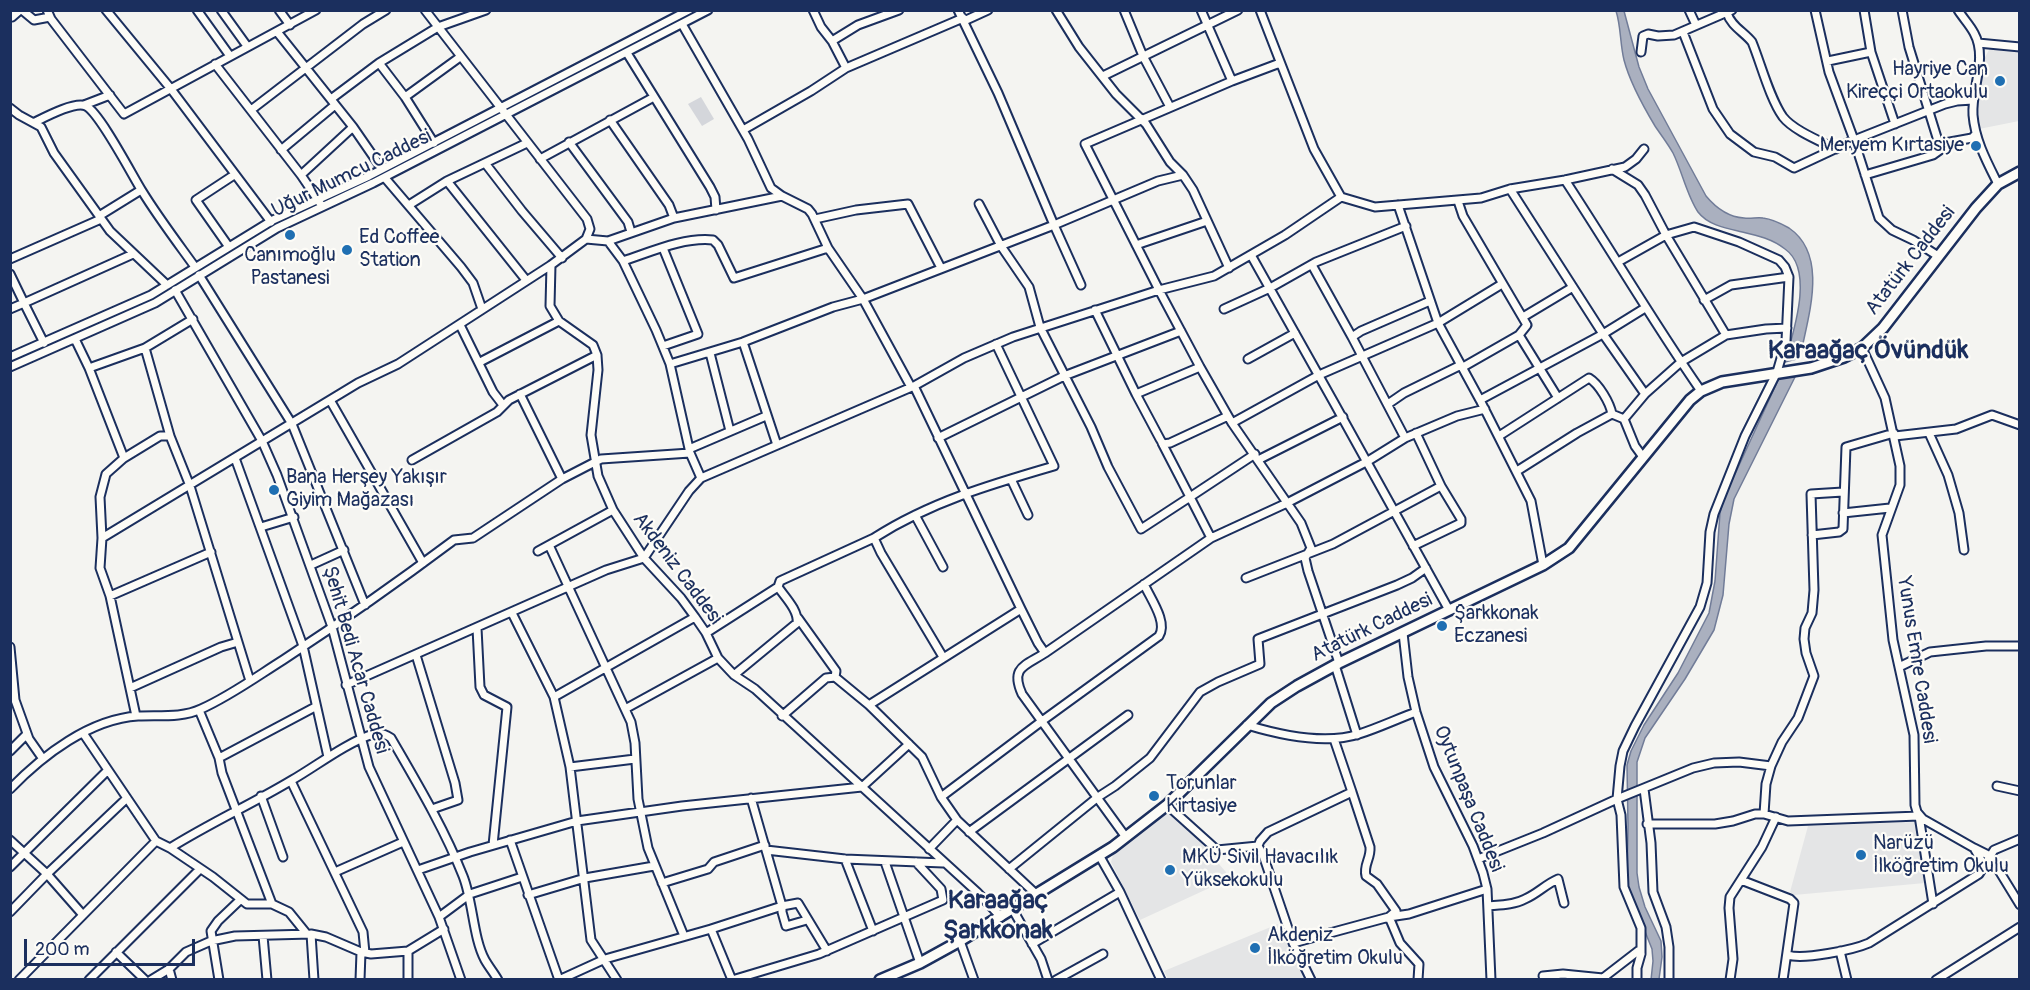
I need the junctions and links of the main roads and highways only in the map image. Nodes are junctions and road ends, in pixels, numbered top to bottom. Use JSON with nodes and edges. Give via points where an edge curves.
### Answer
{"nodes":[{"id":1,"x":2019,"y":172,"type":"edge"},
{"id":2,"x":880,"y":980,"type":"edge"}],
"edges":[{"from":1,"to":2,"type":"main road","name":"Atatürk Caddesi","via":[[1998,184],[1976,208],[1883,328],[1862,348],[1811,368],[1722,382],[1701,392],[1690,400],[1569,548],[1543,565],[1297,686],[1271,703],[1167,805],[1099,855],[960,941]]}]}
